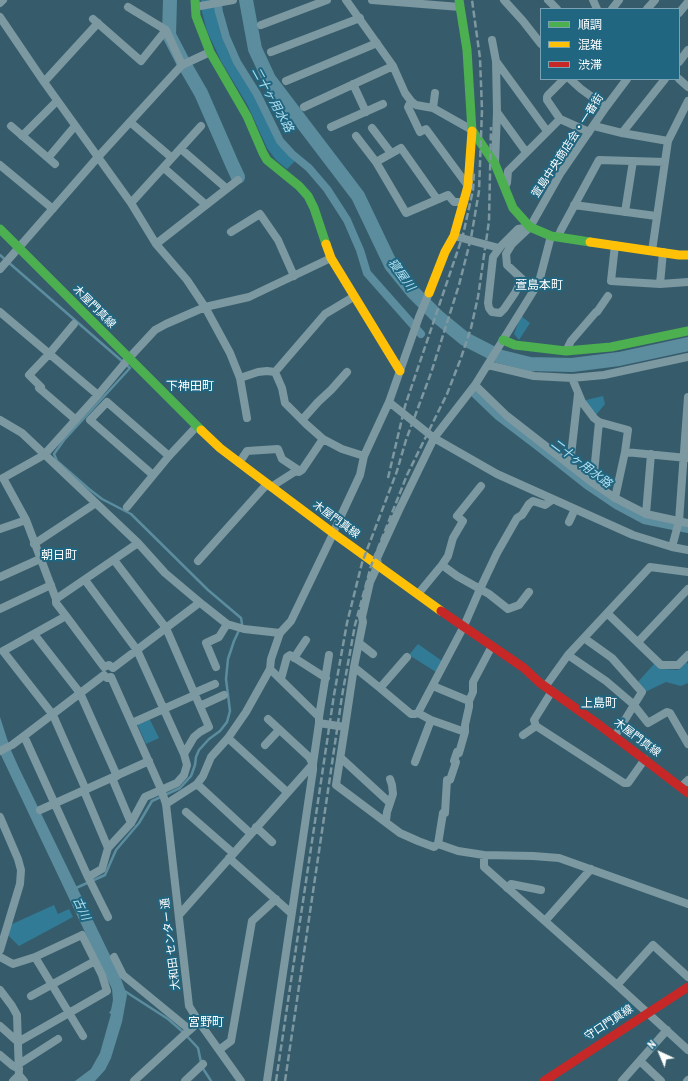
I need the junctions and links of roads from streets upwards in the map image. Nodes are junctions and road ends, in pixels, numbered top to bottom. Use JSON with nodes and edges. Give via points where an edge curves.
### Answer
{"nodes":[{"id":1,"x":3,"y":0,"type":"edge"},
{"id":2,"x":232,"y":0,"type":"edge"},
{"id":3,"x":327,"y":0,"type":"edge"},
{"id":4,"x":372,"y":0,"type":"edge"},
{"id":5,"x":504,"y":0,"type":"edge"},
{"id":6,"x":548,"y":0,"type":"edge"},
{"id":7,"x":619,"y":0,"type":"edge"},
{"id":8,"x":348,"y":1,"type":"edge"},
{"id":9,"x":402,"y":2,"type":"edge"},
{"id":10,"x":688,"y":2,"type":"edge"},
{"id":11,"x":0,"y":4,"type":"edge"},
{"id":12,"x":195,"y":4,"type":"edge"},
{"id":13,"x":460,"y":4,"type":"edge"},
{"id":14,"x":128,"y":7,"type":"dead end"},
{"id":15,"x":557,"y":8,"type":"edge"},
{"id":16,"x":613,"y":8,"type":"edge"},
{"id":17,"x":680,"y":12,"type":"edge"},
{"id":18,"x":0,"y":17,"type":"edge"},
{"id":19,"x":360,"y":18,"type":"junction"},
{"id":20,"x":261,"y":25,"type":"dead end"},
{"id":21,"x":166,"y":30,"type":"junction"},
{"id":22,"x":492,"y":40,"type":"dead end"},
{"id":23,"x":377,"y":42,"type":"junction"},
{"id":24,"x":540,"y":43,"type":"edge"},
{"id":25,"x":688,"y":50,"type":"edge"},
{"id":26,"x":210,"y":52,"type":"junction"},
{"id":27,"x":270,"y":52,"type":"dead end"},
{"id":28,"x":496,"y":60,"type":"junction"},
{"id":29,"x":680,"y":61,"type":"edge"},
{"id":30,"x":183,"y":64,"type":"junction"},
{"id":31,"x":393,"y":66,"type":"junction"},
{"id":32,"x":563,"y":80,"type":"edge"},
{"id":33,"x":571,"y":80,"type":"edge"},
{"id":34,"x":626,"y":80,"type":"edge"},
{"id":35,"x":664,"y":80,"type":"edge"},
{"id":36,"x":679,"y":80,"type":"edge"},
{"id":37,"x":286,"y":81,"type":"dead end"},
{"id":38,"x":44,"y":82,"type":"junction"},
{"id":39,"x":353,"y":84,"type":"junction"},
{"id":40,"x":688,"y":87,"type":"edge"},
{"id":41,"x":435,"y":93,"type":"dead end"},
{"id":42,"x":58,"y":101,"type":"junction"},
{"id":43,"x":411,"y":102,"type":"junction"},
{"id":44,"x":688,"y":102,"type":"edge"},
{"id":45,"x":383,"y":104,"type":"dead end"},
{"id":46,"x":304,"y":107,"type":"dead end"},
{"id":47,"x":606,"y":107,"type":"junction"},
{"id":48,"x":433,"y":108,"type":"junction"},
{"id":49,"x":366,"y":112,"type":"junction"},
{"id":50,"x":497,"y":112,"type":"junction"},
{"id":51,"x":560,"y":118,"type":"junction"},
{"id":52,"x":130,"y":122,"type":"junction"},
{"id":53,"x":11,"y":126,"type":"dead end"},
{"id":54,"x":75,"y":126,"type":"junction"},
{"id":55,"x":201,"y":126,"type":"dead end"},
{"id":56,"x":331,"y":127,"type":"dead end"},
{"id":57,"x":372,"y":128,"type":"dead end"},
{"id":58,"x":592,"y":129,"type":"junction"},
{"id":59,"x":472,"y":130,"type":"junction"},
{"id":60,"x":547,"y":131,"type":"junction"},
{"id":61,"x":622,"y":133,"type":"junction"},
{"id":62,"x":22,"y":136,"type":"junction"},
{"id":63,"x":356,"y":136,"type":"dead end"},
{"id":64,"x":668,"y":141,"type":"junction"},
{"id":65,"x":181,"y":149,"type":"junction"},
{"id":66,"x":526,"y":152,"type":"junction"},
{"id":67,"x":391,"y":153,"type":"junction"},
{"id":68,"x":48,"y":158,"type":"junction"},
{"id":69,"x":98,"y":158,"type":"junction"},
{"id":70,"x":172,"y":158,"type":"junction"},
{"id":71,"x":633,"y":161,"type":"junction"},
{"id":72,"x":376,"y":162,"type":"junction"},
{"id":73,"x":665,"y":162,"type":"junction"},
{"id":74,"x":55,"y":164,"type":"dead end"},
{"id":75,"x":0,"y":165,"type":"edge"},
{"id":76,"x":164,"y":168,"type":"junction"},
{"id":77,"x":497,"y":168,"type":"junction"},
{"id":78,"x":508,"y":171,"type":"junction"},
{"id":79,"x":238,"y":180,"type":"dead end"},
{"id":80,"x":468,"y":186,"type":"junction"},
{"id":81,"x":226,"y":188,"type":"junction"},
{"id":82,"x":504,"y":188,"type":"junction"},
{"id":83,"x":437,"y":199,"type":"junction"},
{"id":84,"x":464,"y":202,"type":"junction"},
{"id":85,"x":131,"y":203,"type":"junction"},
{"id":86,"x":205,"y":204,"type":"junction"},
{"id":87,"x":574,"y":205,"type":"junction"},
{"id":88,"x":52,"y":209,"type":"junction"},
{"id":89,"x":625,"y":212,"type":"junction"},
{"id":90,"x":656,"y":216,"type":"junction"},
{"id":91,"x":530,"y":227,"type":"junction"},
{"id":92,"x":0,"y":229,"type":"edge"},
{"id":93,"x":230,"y":232,"type":"dead end"},
{"id":94,"x":454,"y":236,"type":"junction"},
{"id":95,"x":554,"y":236,"type":"junction"},
{"id":96,"x":156,"y":244,"type":"junction"},
{"id":97,"x":615,"y":245,"type":"junction"},
{"id":98,"x":18,"y":248,"type":"junction"},
{"id":99,"x":499,"y":248,"type":"junction"},
{"id":100,"x":652,"y":251,"type":"junction"},
{"id":101,"x":663,"y":252,"type":"junction"},
{"id":102,"x":688,"y":255,"type":"edge"},
{"id":103,"x":331,"y":258,"type":"junction"},
{"id":104,"x":5,"y":264,"type":"edge"},
{"id":105,"x":294,"y":276,"type":"junction"},
{"id":106,"x":688,"y":282,"type":"edge"},
{"id":107,"x":660,"y":284,"type":"junction"},
{"id":108,"x":429,"y":293,"type":"joint"},
{"id":109,"x":608,"y":296,"type":"dead end"},
{"id":110,"x":350,"y":299,"type":"junction"},
{"id":111,"x":205,"y":307,"type":"junction"},
{"id":112,"x":0,"y":312,"type":"edge"},
{"id":113,"x":74,"y":324,"type":"dead end"},
{"id":114,"x":688,"y":331,"type":"edge"},
{"id":115,"x":502,"y":340,"type":"junction"},
{"id":116,"x":566,"y":351,"type":"junction"},
{"id":117,"x":49,"y":354,"type":"junction"},
{"id":118,"x":688,"y":357,"type":"edge"},
{"id":119,"x":126,"y":361,"type":"junction"},
{"id":120,"x":488,"y":366,"type":"junction"},
{"id":121,"x":275,"y":372,"type":"junction"},
{"id":122,"x":347,"y":372,"type":"dead end"},
{"id":123,"x":399,"y":375,"type":"junction"},
{"id":124,"x":240,"y":378,"type":"junction"},
{"id":125,"x":572,"y":378,"type":"junction"},
{"id":126,"x":475,"y":385,"type":"junction"},
{"id":127,"x":578,"y":394,"type":"junction"},
{"id":128,"x":98,"y":395,"type":"junction"},
{"id":129,"x":688,"y":397,"type":"edge"},
{"id":130,"x":389,"y":402,"type":"junction"},
{"id":131,"x":94,"y":408,"type":"junction"},
{"id":132,"x":687,"y":416,"type":"edge"},
{"id":133,"x":247,"y":418,"type":"dead end"},
{"id":134,"x":0,"y":420,"type":"edge"},
{"id":135,"x":76,"y":420,"type":"junction"},
{"id":136,"x":302,"y":420,"type":"junction"},
{"id":137,"x":599,"y":422,"type":"junction"},
{"id":138,"x":197,"y":426,"type":"junction"},
{"id":139,"x":434,"y":438,"type":"junction"},
{"id":140,"x":323,"y":439,"type":"junction"},
{"id":141,"x":625,"y":452,"type":"junction"},
{"id":142,"x":651,"y":454,"type":"junction"},
{"id":143,"x":44,"y":455,"type":"junction"},
{"id":144,"x":169,"y":456,"type":"junction"},
{"id":145,"x":364,"y":456,"type":"junction"},
{"id":146,"x":686,"y":458,"type":"edge"},
{"id":147,"x":239,"y":463,"type":"junction"},
{"id":148,"x":570,"y":464,"type":"junction"},
{"id":149,"x":300,"y":471,"type":"junction"},
{"id":150,"x":153,"y":475,"type":"junction"},
{"id":151,"x":1,"y":477,"type":"edge"},
{"id":152,"x":593,"y":483,"type":"junction"},
{"id":153,"x":269,"y":486,"type":"junction"},
{"id":154,"x":481,"y":486,"type":"dead end"},
{"id":155,"x":536,"y":497,"type":"junction"},
{"id":156,"x":615,"y":498,"type":"junction"},
{"id":157,"x":96,"y":503,"type":"junction"},
{"id":158,"x":128,"y":507,"type":"dead end"},
{"id":159,"x":575,"y":509,"type":"junction"},
{"id":160,"x":646,"y":514,"type":"junction"},
{"id":161,"x":26,"y":520,"type":"junction"},
{"id":162,"x":569,"y":522,"type":"dead end"},
{"id":163,"x":682,"y":524,"type":"edge"},
{"id":164,"x":0,"y":529,"type":"edge"},
{"id":165,"x":333,"y":533,"type":"junction"},
{"id":166,"x":34,"y":544,"type":"junction"},
{"id":167,"x":138,"y":544,"type":"junction"},
{"id":168,"x":672,"y":547,"type":"junction"},
{"id":169,"x":688,"y":550,"type":"edge"},
{"id":170,"x":40,"y":559,"type":"junction"},
{"id":171,"x":114,"y":560,"type":"junction"},
{"id":172,"x":198,"y":561,"type":"dead end"},
{"id":173,"x":378,"y":565,"type":"junction"},
{"id":174,"x":442,"y":565,"type":"junction"},
{"id":175,"x":688,"y":572,"type":"edge"},
{"id":176,"x":0,"y":577,"type":"edge"},
{"id":177,"x":85,"y":580,"type":"junction"},
{"id":178,"x":51,"y":585,"type":"junction"},
{"id":179,"x":480,"y":589,"type":"junction"},
{"id":180,"x":688,"y":589,"type":"edge"},
{"id":181,"x":530,"y":592,"type":"dead end"},
{"id":182,"x":418,"y":594,"type":"junction"},
{"id":183,"x":56,"y":599,"type":"junction"},
{"id":184,"x":199,"y":603,"type":"junction"},
{"id":185,"x":0,"y":609,"type":"edge"},
{"id":186,"x":607,"y":613,"type":"junction"},
{"id":187,"x":66,"y":616,"type":"junction"},
{"id":188,"x":227,"y":624,"type":"junction"},
{"id":189,"x":464,"y":626,"type":"junction"},
{"id":190,"x":166,"y":628,"type":"junction"},
{"id":191,"x":280,"y":633,"type":"junction"},
{"id":192,"x":34,"y":634,"type":"junction"},
{"id":193,"x":584,"y":638,"type":"junction"},
{"id":194,"x":306,"y":640,"type":"dead end"},
{"id":195,"x":638,"y":642,"type":"junction"},
{"id":196,"x":359,"y":643,"type":"junction"},
{"id":197,"x":492,"y":646,"type":"junction"},
{"id":198,"x":137,"y":650,"type":"junction"},
{"id":199,"x":373,"y":654,"type":"dead end"},
{"id":200,"x":329,"y":655,"type":"dead end"},
{"id":201,"x":568,"y":655,"type":"junction"},
{"id":202,"x":688,"y":655,"type":"edge"},
{"id":203,"x":407,"y":657,"type":"dead end"},
{"id":204,"x":294,"y":658,"type":"junction"},
{"id":205,"x":104,"y":667,"type":"junction"},
{"id":206,"x":216,"y":667,"type":"dead end"},
{"id":207,"x":113,"y":668,"type":"junction"},
{"id":208,"x":354,"y":668,"type":"junction"},
{"id":209,"x":270,"y":669,"type":"junction"},
{"id":210,"x":107,"y":676,"type":"junction"},
{"id":211,"x":326,"y":678,"type":"junction"},
{"id":212,"x":281,"y":679,"type":"junction"},
{"id":213,"x":215,"y":684,"type":"dead end"},
{"id":214,"x":433,"y":686,"type":"junction"},
{"id":215,"x":380,"y":688,"type":"junction"},
{"id":216,"x":548,"y":689,"type":"junction"},
{"id":217,"x":80,"y":693,"type":"junction"},
{"id":218,"x":194,"y":694,"type":"junction"},
{"id":219,"x":224,"y":695,"type":"dead end"},
{"id":220,"x":469,"y":701,"type":"junction"},
{"id":221,"x":634,"y":704,"type":"junction"},
{"id":222,"x":200,"y":706,"type":"junction"},
{"id":223,"x":164,"y":709,"type":"junction"},
{"id":224,"x":418,"y":713,"type":"junction"},
{"id":225,"x":53,"y":715,"type":"junction"},
{"id":226,"x":268,"y":719,"type":"dead end"},
{"id":227,"x":319,"y":720,"type":"junction"},
{"id":228,"x":431,"y":720,"type":"junction"},
{"id":229,"x":132,"y":723,"type":"junction"},
{"id":230,"x":536,"y":726,"type":"junction"},
{"id":231,"x":345,"y":727,"type":"junction"},
{"id":232,"x":279,"y":730,"type":"junction"},
{"id":233,"x":465,"y":732,"type":"junction"},
{"id":234,"x":523,"y":735,"type":"dead end"},
{"id":235,"x":24,"y":736,"type":"junction"},
{"id":236,"x":615,"y":736,"type":"junction"},
{"id":237,"x":228,"y":738,"type":"junction"},
{"id":238,"x":688,"y":744,"type":"edge"},
{"id":239,"x":265,"y":745,"type":"dead end"},
{"id":240,"x":0,"y":751,"type":"edge"},
{"id":241,"x":184,"y":754,"type":"junction"},
{"id":242,"x":341,"y":758,"type":"junction"},
{"id":243,"x":645,"y":759,"type":"junction"},
{"id":244,"x":149,"y":761,"type":"junction"},
{"id":245,"x":415,"y":762,"type":"dead end"},
{"id":246,"x":313,"y":764,"type":"junction"},
{"id":247,"x":114,"y":777,"type":"junction"},
{"id":248,"x":390,"y":779,"type":"dead end"},
{"id":249,"x":688,"y":780,"type":"edge"},
{"id":250,"x":197,"y":784,"type":"junction"},
{"id":251,"x":85,"y":790,"type":"junction"},
{"id":252,"x":685,"y":790,"type":"edge"},
{"id":253,"x":287,"y":792,"type":"junction"},
{"id":254,"x":164,"y":797,"type":"junction"},
{"id":255,"x":390,"y":803,"type":"junction"},
{"id":256,"x":55,"y":804,"type":"junction"},
{"id":257,"x":40,"y":810,"type":"dead end"},
{"id":258,"x":186,"y":812,"type":"dead end"},
{"id":259,"x":0,"y":817,"type":"edge"},
{"id":260,"x":386,"y":821,"type":"junction"},
{"id":261,"x":131,"y":823,"type":"junction"},
{"id":262,"x":2,"y":829,"type":"edge"},
{"id":263,"x":253,"y":830,"type":"junction"},
{"id":264,"x":272,"y":842,"type":"dead end"},
{"id":265,"x":438,"y":844,"type":"junction"},
{"id":266,"x":108,"y":848,"type":"junction"},
{"id":267,"x":484,"y":855,"type":"junction"},
{"id":268,"x":231,"y":856,"type":"junction"},
{"id":269,"x":591,"y":868,"type":"junction"},
{"id":270,"x":90,"y":880,"type":"junction"},
{"id":271,"x":507,"y":888,"type":"junction"},
{"id":272,"x":541,"y":890,"type":"dead end"},
{"id":273,"x":276,"y":899,"type":"junction"},
{"id":274,"x":688,"y":904,"type":"edge"},
{"id":275,"x":291,"y":913,"type":"junction"},
{"id":276,"x":179,"y":915,"type":"junction"},
{"id":277,"x":108,"y":917,"type":"dead end"},
{"id":278,"x":545,"y":921,"type":"junction"},
{"id":279,"x":0,"y":950,"type":"edge"},
{"id":280,"x":0,"y":957,"type":"edge"},
{"id":281,"x":36,"y":957,"type":"junction"},
{"id":282,"x":114,"y":957,"type":"dead end"},
{"id":283,"x":95,"y":961,"type":"junction"},
{"id":284,"x":688,"y":977,"type":"edge"},
{"id":285,"x":52,"y":984,"type":"junction"},
{"id":286,"x":617,"y":985,"type":"junction"},
{"id":287,"x":688,"y":987,"type":"edge"},
{"id":288,"x":0,"y":990,"type":"edge"},
{"id":289,"x":31,"y":996,"type":"dead end"},
{"id":290,"x":69,"y":1013,"type":"junction"},
{"id":291,"x":647,"y":1013,"type":"junction"},
{"id":292,"x":200,"y":1022,"type":"junction"},
{"id":293,"x":0,"y":1026,"type":"edge"},
{"id":294,"x":190,"y":1030,"type":"junction"},
{"id":295,"x":666,"y":1030,"type":"junction"},
{"id":296,"x":83,"y":1036,"type":"dead end"},
{"id":297,"x":58,"y":1039,"type":"dead end"},
{"id":298,"x":18,"y":1042,"type":"junction"},
{"id":299,"x":219,"y":1050,"type":"junction"},
{"id":300,"x":688,"y":1050,"type":"edge"},
{"id":301,"x":0,"y":1055,"type":"edge"},
{"id":302,"x":640,"y":1061,"type":"junction"},
{"id":303,"x":203,"y":1064,"type":"dead end"},
{"id":304,"x":19,"y":1074,"type":"edge"},
{"id":305,"x":134,"y":1081,"type":"edge"},
{"id":306,"x":185,"y":1081,"type":"edge"},
{"id":307,"x":241,"y":1081,"type":"edge"},
{"id":308,"x":267,"y":1081,"type":"edge"},
{"id":309,"x":544,"y":1081,"type":"edge"},
{"id":310,"x":622,"y":1081,"type":"edge"},
{"id":311,"x":661,"y":1081,"type":"edge"}],
"edges":[{"from":1,"to":11,"type":"street"},
{"from":2,"to":12,"type":"street","via":[[205,5]]},
{"from":3,"to":20,"type":"street"},
{"from":4,"to":9,"type":"street"},
{"from":5,"to":24,"type":"street"},
{"from":6,"to":15,"type":"street"},
{"from":7,"to":16,"type":"street"},
{"from":8,"to":19,"type":"street"},
{"from":9,"to":13,"type":"street"},
{"from":10,"to":17,"type":"street"},
{"from":12,"to":26,"type":"street","via":[[196,16]]},
{"from":13,"to":59,"type":"street"},
{"from":14,"to":21,"type":"street"},
{"from":18,"to":38,"type":"street"},
{"from":19,"to":23,"type":"street"},
{"from":19,"to":27,"type":"street"},
{"from":21,"to":30,"type":"street"},
{"from":21,"to":38,"type":"street","via":[[141,61],[95,21]]},
{"from":22,"to":28,"type":"street"},
{"from":23,"to":31,"type":"street"},
{"from":23,"to":37,"type":"street"},
{"from":25,"to":29,"type":"street"},
{"from":26,"to":30,"type":"street"},
{"from":26,"to":103,"type":"street","via":[[247,116],[268,160],[308,196]]},
{"from":28,"to":50,"type":"street"},
{"from":28,"to":60,"type":"street"},
{"from":30,"to":52,"type":"street"},
{"from":31,"to":39,"type":"street"},
{"from":31,"to":43,"type":"street"},
{"from":32,"to":51,"type":"street","via":[[547,97]]},
{"from":33,"to":47,"type":"street"},
{"from":34,"to":47,"type":"street","name":"萱島中央商店会・一番街"},
{"from":35,"to":61,"type":"street"},
{"from":36,"to":40,"type":"street"},
{"from":38,"to":42,"type":"street"},
{"from":39,"to":46,"type":"street"},
{"from":39,"to":49,"type":"street"},
{"from":41,"to":48,"type":"street"},
{"from":42,"to":54,"type":"street"},
{"from":42,"to":62,"type":"street"},
{"from":43,"to":48,"type":"street"},
{"from":43,"to":80,"type":"street","via":[[408,107],[420,132],[426,129]]},
{"from":44,"to":64,"type":"street"},
{"from":45,"to":49,"type":"street"},
{"from":47,"to":58,"type":"street","name":"萱島中央商店会・一番街"},
{"from":48,"to":59,"type":"street"},
{"from":49,"to":56,"type":"street"},
{"from":50,"to":66,"type":"street"},
{"from":50,"to":77,"type":"street"},
{"from":51,"to":58,"type":"street"},
{"from":51,"to":60,"type":"street"},
{"from":52,"to":69,"type":"street"},
{"from":52,"to":70,"type":"street"},
{"from":53,"to":62,"type":"street"},
{"from":54,"to":68,"type":"street"},
{"from":54,"to":69,"type":"street"},
{"from":55,"to":65,"type":"street"},
{"from":57,"to":67,"type":"street"},
{"from":58,"to":61,"type":"street"},
{"from":58,"to":91,"type":"street","name":"萱島中央商店会・一番街","via":[[560,174]]},
{"from":59,"to":77,"type":"street"},
{"from":59,"to":80,"type":"street"},
{"from":60,"to":66,"type":"street"},
{"from":61,"to":64,"type":"street"},
{"from":62,"to":68,"type":"street"},
{"from":63,"to":72,"type":"street"},
{"from":64,"to":73,"type":"street"},
{"from":65,"to":70,"type":"street"},
{"from":65,"to":81,"type":"street"},
{"from":66,"to":78,"type":"street"},
{"from":67,"to":72,"type":"street"},
{"from":67,"to":83,"type":"street","via":[[401,148]]},
{"from":68,"to":74,"type":"street"},
{"from":69,"to":85,"type":"street"},
{"from":69,"to":88,"type":"street"},
{"from":70,"to":76,"type":"street"},
{"from":71,"to":73,"type":"street"},
{"from":71,"to":87,"type":"street","via":[[599,160]]},
{"from":71,"to":89,"type":"street"},
{"from":72,"to":83,"type":"street","via":[[406,213]]},
{"from":73,"to":90,"type":"street"},
{"from":75,"to":88,"type":"street"},
{"from":76,"to":85,"type":"street"},
{"from":76,"to":86,"type":"street"},
{"from":77,"to":78,"type":"street"},
{"from":77,"to":82,"type":"street"},
{"from":78,"to":82,"type":"street"},
{"from":79,"to":81,"type":"street"},
{"from":80,"to":84,"type":"street"},
{"from":81,"to":86,"type":"street"},
{"from":82,"to":91,"type":"street","via":[[513,208]]},
{"from":83,"to":84,"type":"street","via":[[448,195],[454,202]]},
{"from":84,"to":94,"type":"street"},
{"from":85,"to":96,"type":"street"},
{"from":86,"to":96,"type":"street"},
{"from":87,"to":89,"type":"street"},
{"from":87,"to":95,"type":"street"},
{"from":88,"to":98,"type":"street"},
{"from":89,"to":90,"type":"street"},
{"from":90,"to":100,"type":"street"},
{"from":91,"to":95,"type":"street"},
{"from":91,"to":99,"type":"street","name":"萱島中央商店会・一番街","via":[[518,229]]},
{"from":91,"to":99,"type":"street","name":"萱島中央商店会・一番街","via":[[512,244],[506,254],[507,265],[522,279],[504,309],[492,312],[489,308],[487,288],[493,257]]},
{"from":92,"to":98,"type":"street","name":"木屋門真線"},
{"from":93,"to":105,"type":"street","via":[[260,214],[278,240]]},
{"from":94,"to":99,"type":"street"},
{"from":94,"to":108,"type":"street"},
{"from":95,"to":97,"type":"street"},
{"from":95,"to":115,"type":"street","via":[[539,282]]},
{"from":96,"to":111,"type":"street","via":[[187,280]]},
{"from":97,"to":100,"type":"street"},
{"from":97,"to":107,"type":"street","via":[[611,281]]},
{"from":98,"to":104,"type":"street"},
{"from":98,"to":119,"type":"street","name":"木屋門真線"},
{"from":100,"to":101,"type":"street"},
{"from":101,"to":102,"type":"street"},
{"from":101,"to":107,"type":"street"},
{"from":103,"to":105,"type":"street"},
{"from":103,"to":110,"type":"street","via":[[331,266]]},
{"from":103,"to":123,"type":"street"},
{"from":105,"to":111,"type":"street","via":[[249,297]]},
{"from":106,"to":107,"type":"street"},
{"from":108,"to":123,"type":"street"},
{"from":109,"to":116,"type":"street","via":[[571,341]]},
{"from":110,"to":121,"type":"street","via":[[325,314]]},
{"from":110,"to":123,"type":"street"},
{"from":111,"to":119,"type":"street","via":[[155,330]]},
{"from":111,"to":124,"type":"street","via":[[230,353]]},
{"from":112,"to":117,"type":"street"},
{"from":113,"to":117,"type":"street"},
{"from":114,"to":116,"type":"street","via":[[611,347]]},
{"from":115,"to":116,"type":"street","via":[[515,345]]},
{"from":115,"to":120,"type":"street"},
{"from":117,"to":128,"type":"street"},
{"from":117,"to":135,"type":"street","via":[[29,375],[41,387],[39,388]]},
{"from":118,"to":125,"type":"street","via":[[604,375]]},
{"from":119,"to":128,"type":"street"},
{"from":119,"to":138,"type":"street","name":"木屋門真線"},
{"from":120,"to":125,"type":"street","via":[[534,376]]},
{"from":120,"to":126,"type":"street"},
{"from":121,"to":124,"type":"street","via":[[258,372]]},
{"from":121,"to":136,"type":"street","via":[[285,403]]},
{"from":122,"to":136,"type":"street"},
{"from":123,"to":130,"type":"street"},
{"from":124,"to":133,"type":"street"},
{"from":125,"to":127,"type":"street"},
{"from":126,"to":139,"type":"street"},
{"from":126,"to":148,"type":"street","via":[[507,416]]},
{"from":127,"to":137,"type":"street"},
{"from":127,"to":148,"type":"street"},
{"from":128,"to":131,"type":"street"},
{"from":129,"to":132,"type":"street"},
{"from":130,"to":139,"type":"street"},
{"from":130,"to":145,"type":"street"},
{"from":131,"to":135,"type":"street"},
{"from":131,"to":144,"type":"street","via":[[107,402]]},
{"from":131,"to":150,"type":"street","via":[[90,420]]},
{"from":132,"to":146,"type":"street"},
{"from":134,"to":143,"type":"street","via":[[22,433]]},
{"from":135,"to":143,"type":"street"},
{"from":136,"to":140,"type":"street"},
{"from":137,"to":141,"type":"street","via":[[628,430]]},
{"from":137,"to":152,"type":"street"},
{"from":138,"to":144,"type":"street"},
{"from":138,"to":147,"type":"street","name":"木屋門真線"},
{"from":139,"to":155,"type":"street"},
{"from":139,"to":173,"type":"street","via":[[395,517],[377,558]]},
{"from":140,"to":145,"type":"street"},
{"from":140,"to":149,"type":"street"},
{"from":141,"to":142,"type":"street"},
{"from":141,"to":156,"type":"street"},
{"from":142,"to":146,"type":"street"},
{"from":142,"to":160,"type":"street"},
{"from":143,"to":151,"type":"street"},
{"from":143,"to":157,"type":"street"},
{"from":144,"to":150,"type":"street"},
{"from":145,"to":165,"type":"street","via":[[360,475]]},
{"from":146,"to":163,"type":"street"},
{"from":147,"to":149,"type":"street","via":[[247,451],[278,449],[282,459]]},
{"from":147,"to":153,"type":"street","name":"木屋門真線"},
{"from":148,"to":152,"type":"street"},
{"from":149,"to":153,"type":"street"},
{"from":150,"to":158,"type":"street"},
{"from":151,"to":161,"type":"street"},
{"from":152,"to":156,"type":"street"},
{"from":153,"to":165,"type":"street","name":"木屋門真線"},
{"from":153,"to":172,"type":"street"},
{"from":154,"to":174,"type":"street","via":[[457,516],[463,521]]},
{"from":155,"to":159,"type":"street"},
{"from":155,"to":179,"type":"street","via":[[517,518]]},
{"from":156,"to":160,"type":"street"},
{"from":157,"to":166,"type":"street"},
{"from":157,"to":167,"type":"street"},
{"from":159,"to":162,"type":"street"},
{"from":159,"to":168,"type":"street","via":[[633,535]]},
{"from":160,"to":163,"type":"street"},
{"from":161,"to":164,"type":"street"},
{"from":161,"to":166,"type":"street"},
{"from":163,"to":168,"type":"street"},
{"from":165,"to":173,"type":"street","name":"木屋門真線"},
{"from":165,"to":191,"type":"street","via":[[291,621]]},
{"from":166,"to":170,"type":"street"},
{"from":167,"to":171,"type":"street"},
{"from":167,"to":184,"type":"street"},
{"from":168,"to":169,"type":"street"},
{"from":170,"to":176,"type":"street"},
{"from":170,"to":178,"type":"street"},
{"from":171,"to":177,"type":"street"},
{"from":171,"to":190,"type":"street"},
{"from":173,"to":182,"type":"street","name":"木屋門真線"},
{"from":173,"to":196,"type":"street","via":[[370,582]]},
{"from":174,"to":179,"type":"street"},
{"from":174,"to":182,"type":"street"},
{"from":175,"to":186,"type":"street","via":[[650,567]]},
{"from":177,"to":183,"type":"street"},
{"from":177,"to":198,"type":"street"},
{"from":178,"to":183,"type":"street"},
{"from":178,"to":185,"type":"street"},
{"from":179,"to":181,"type":"street","via":[[508,609],[519,605]]},
{"from":179,"to":189,"type":"street"},
{"from":180,"to":195,"type":"street"},
{"from":182,"to":189,"type":"street","name":"木屋門真線"},
{"from":183,"to":187,"type":"street","via":[[56,603]]},
{"from":184,"to":188,"type":"street"},
{"from":184,"to":190,"type":"street"},
{"from":186,"to":193,"type":"street"},
{"from":186,"to":195,"type":"street"},
{"from":187,"to":192,"type":"street"},
{"from":187,"to":205,"type":"street"},
{"from":188,"to":191,"type":"street"},
{"from":188,"to":206,"type":"street","via":[[219,637],[206,643]]},
{"from":189,"to":197,"type":"street","name":"木屋門真線"},
{"from":189,"to":214,"type":"street"},
{"from":190,"to":198,"type":"street"},
{"from":190,"to":218,"type":"street"},
{"from":191,"to":209,"type":"street"},
{"from":192,"to":217,"type":"street"},
{"from":192,"to":225,"type":"street","via":[[3,651]]},
{"from":193,"to":201,"type":"street"},
{"from":193,"to":221,"type":"street","via":[[612,658],[642,692]]},
{"from":194,"to":204,"type":"street"},
{"from":195,"to":202,"type":"street","via":[[661,665],[678,665]]},
{"from":196,"to":199,"type":"street"},
{"from":196,"to":208,"type":"street"},
{"from":197,"to":216,"type":"street","name":"木屋門真線","via":[[524,668]]},
{"from":197,"to":220,"type":"street","via":[[473,682],[473,692]]},
{"from":198,"to":207,"type":"street"},
{"from":198,"to":223,"type":"street"},
{"from":200,"to":211,"type":"street"},
{"from":201,"to":216,"type":"street"},
{"from":201,"to":221,"type":"street"},
{"from":203,"to":215,"type":"street"},
{"from":204,"to":211,"type":"street"},
{"from":204,"to":212,"type":"street","via":[[290,655],[287,657]]},
{"from":205,"to":207,"type":"street","via":[[109,665]]},
{"from":205,"to":210,"type":"street","via":[[103,671]]},
{"from":207,"to":210,"type":"street","via":[[114,673]]},
{"from":208,"to":215,"type":"street"},
{"from":208,"to":231,"type":"street"},
{"from":209,"to":212,"type":"street"},
{"from":209,"to":237,"type":"street"},
{"from":210,"to":217,"type":"street"},
{"from":210,"to":229,"type":"street","name":"大和田 センター 通"},
{"from":211,"to":227,"type":"street"},
{"from":212,"to":227,"type":"street"},
{"from":213,"to":218,"type":"street"},
{"from":214,"to":220,"type":"street"},
{"from":214,"to":224,"type":"street"},
{"from":215,"to":224,"type":"street","via":[[411,714]]},
{"from":216,"to":230,"type":"street","via":[[534,720]]},
{"from":216,"to":236,"type":"street","name":"木屋門真線"},
{"from":217,"to":225,"type":"street"},
{"from":217,"to":247,"type":"street"},
{"from":218,"to":222,"type":"street"},
{"from":218,"to":223,"type":"street"},
{"from":219,"to":222,"type":"street"},
{"from":220,"to":233,"type":"street"},
{"from":221,"to":236,"type":"street"},
{"from":221,"to":238,"type":"street","via":[[648,722],[667,712],[670,713]]},
{"from":222,"to":241,"type":"street","via":[[209,727],[194,737]]},
{"from":223,"to":229,"type":"street"},
{"from":223,"to":241,"type":"street"},
{"from":224,"to":228,"type":"street"},
{"from":225,"to":235,"type":"street"},
{"from":225,"to":251,"type":"street"},
{"from":226,"to":232,"type":"street"},
{"from":227,"to":231,"type":"street"},
{"from":227,"to":246,"type":"street"},
{"from":228,"to":233,"type":"street"},
{"from":228,"to":245,"type":"street"},
{"from":229,"to":244,"type":"street","name":"大和田 センター 通"},
{"from":230,"to":234,"type":"street"},
{"from":230,"to":243,"type":"street","via":[[624,783],[628,783]]},
{"from":231,"to":242,"type":"street"},
{"from":232,"to":239,"type":"street"},
{"from":232,"to":246,"type":"street","via":[[309,757]]},
{"from":233,"to":265,"type":"street","via":[[450,780],[447,780]]},
{"from":235,"to":240,"type":"street"},
{"from":235,"to":256,"type":"street"},
{"from":236,"to":243,"type":"street","name":"木屋門真線"},
{"from":237,"to":250,"type":"street","via":[[211,757]]},
{"from":237,"to":253,"type":"street"},
{"from":241,"to":254,"type":"street","via":[[187,765],[184,775]]},
{"from":242,"to":255,"type":"street"},
{"from":242,"to":260,"type":"street","via":[[336,785]]},
{"from":243,"to":252,"type":"street","name":"木屋門真線"},
{"from":244,"to":247,"type":"street"},
{"from":244,"to":254,"type":"street","name":"大和田 センター 通"},
{"from":246,"to":253,"type":"street"},
{"from":246,"to":275,"type":"street"},
{"from":247,"to":251,"type":"street"},
{"from":247,"to":261,"type":"street"},
{"from":248,"to":255,"type":"street","via":[[393,791]]},
{"from":249,"to":252,"type":"street"},
{"from":250,"to":254,"type":"street"},
{"from":250,"to":263,"type":"street"},
{"from":251,"to":256,"type":"street"},
{"from":251,"to":266,"type":"street"},
{"from":253,"to":263,"type":"street"},
{"from":254,"to":261,"type":"street","via":[[145,797]]},
{"from":254,"to":276,"type":"street","name":"大和田 センター 通"},
{"from":255,"to":260,"type":"street"},
{"from":256,"to":257,"type":"street"},
{"from":256,"to":270,"type":"street"},
{"from":258,"to":268,"type":"street"},
{"from":259,"to":262,"type":"street"},
{"from":260,"to":265,"type":"street","via":[[418,841],[434,847]]},
{"from":261,"to":266,"type":"street"},
{"from":262,"to":279,"type":"street","via":[[21,870],[20,884]]},
{"from":263,"to":264,"type":"street"},
{"from":263,"to":268,"type":"street"},
{"from":265,"to":267,"type":"street","via":[[458,851]]},
{"from":266,"to":270,"type":"street","via":[[102,869]]},
{"from":267,"to":269,"type":"street","via":[[559,858]]},
{"from":267,"to":271,"type":"street","via":[[484,867]]},
{"from":268,"to":273,"type":"street"},
{"from":268,"to":276,"type":"street"},
{"from":269,"to":274,"type":"street"},
{"from":269,"to":278,"type":"street"},
{"from":270,"to":277,"type":"street"},
{"from":271,"to":272,"type":"street","via":[[511,884]]},
{"from":271,"to":278,"type":"street"},
{"from":273,"to":275,"type":"street"},
{"from":273,"to":299,"type":"street","via":[[252,921],[231,1041]]},
{"from":275,"to":308,"type":"street"},
{"from":276,"to":292,"type":"street","name":"大和田 センター 通","via":[[189,1006]]},
{"from":278,"to":286,"type":"street"},
{"from":280,"to":281,"type":"street","via":[[13,964]]},
{"from":281,"to":283,"type":"street","via":[[82,935]]},
{"from":281,"to":285,"type":"street"},
{"from":282,"to":294,"type":"street","via":[[123,975]]},
{"from":283,"to":285,"type":"street"},
{"from":283,"to":290,"type":"street","via":[[107,991]]},
{"from":284,"to":286,"type":"street","via":[[653,945]]},
{"from":285,"to":289,"type":"street"},
{"from":285,"to":290,"type":"street"},
{"from":286,"to":291,"type":"street"},
{"from":287,"to":291,"type":"street","name":"守口門真線"},
{"from":288,"to":298,"type":"street","via":[[17,1015]]},
{"from":290,"to":296,"type":"street"},
{"from":290,"to":298,"type":"street"},
{"from":291,"to":295,"type":"street"},
{"from":291,"to":309,"type":"street","name":"守口門真線"},
{"from":292,"to":294,"type":"street"},
{"from":292,"to":299,"type":"street","name":"大和田 センター 通"},
{"from":293,"to":298,"type":"street"},
{"from":294,"to":305,"type":"street"},
{"from":295,"to":300,"type":"street"},
{"from":295,"to":302,"type":"street"},
{"from":297,"to":304,"type":"street"},
{"from":298,"to":304,"type":"street"},
{"from":299,"to":307,"type":"street","name":"大和田 センター 通"},
{"from":301,"to":304,"type":"street"},
{"from":302,"to":310,"type":"street"},
{"from":302,"to":311,"type":"street"},
{"from":303,"to":306,"type":"street"}]}
